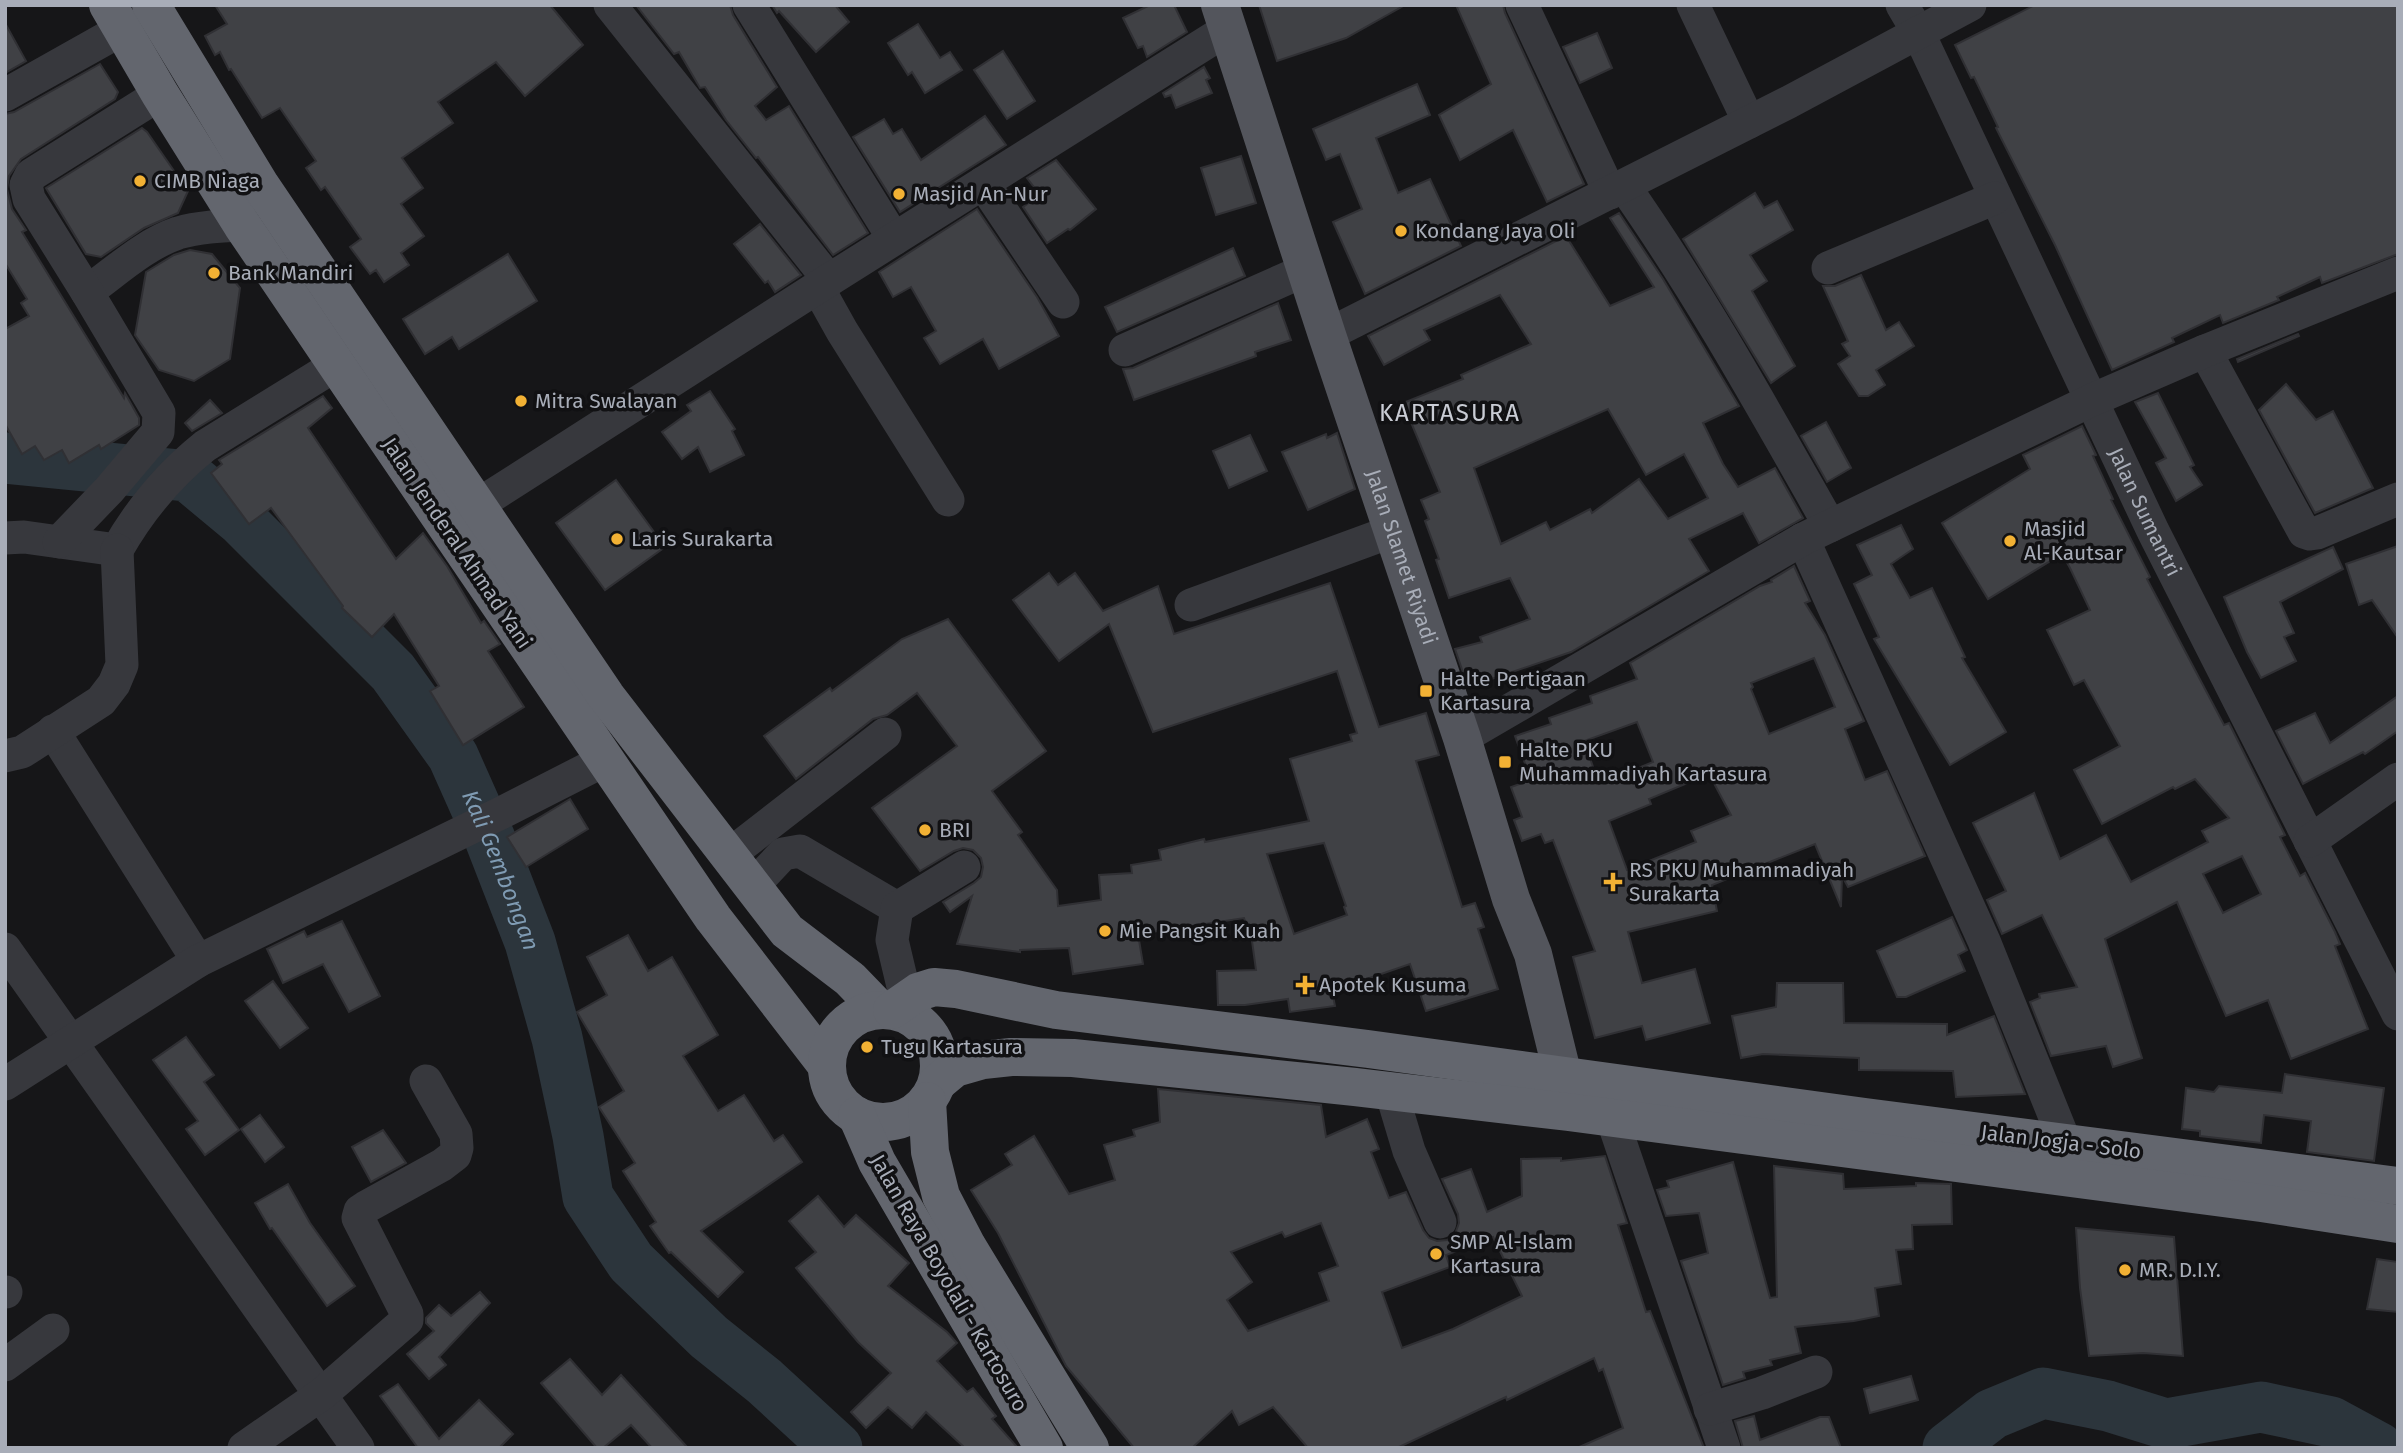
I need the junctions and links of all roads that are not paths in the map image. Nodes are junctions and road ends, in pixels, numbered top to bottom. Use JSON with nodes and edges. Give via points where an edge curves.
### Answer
{"nodes":[{"id":1,"x":610,"y":5,"type":"edge"},
{"id":2,"x":749,"y":5,"type":"edge"},
{"id":3,"x":1522,"y":5,"type":"edge"},
{"id":4,"x":1693,"y":5,"type":"edge"},
{"id":5,"x":1902,"y":5,"type":"edge"},
{"id":6,"x":1970,"y":5,"type":"edge"},
{"id":7,"x":161,"y":9,"type":"edge"},
{"id":8,"x":114,"y":17,"type":"edge"},
{"id":9,"x":1224,"y":17,"type":"edge"},
{"id":10,"x":1919,"y":34,"type":"junction"},
{"id":11,"x":160,"y":94,"type":"junction"},
{"id":12,"x":5,"y":96,"type":"edge"},
{"id":13,"x":1749,"y":122,"type":"junction"},
{"id":14,"x":983,"y":183,"type":"junction"},
{"id":15,"x":1617,"y":189,"type":"junction"},
{"id":16,"x":1995,"y":198,"type":"junction"},
{"id":17,"x":242,"y":225,"type":"junction"},
{"id":18,"x":894,"y":239,"type":"junction"},
{"id":19,"x":1828,"y":268,"type":"dead end"},
{"id":20,"x":1306,"y":270,"type":"junction"},
{"id":21,"x":2398,"y":273,"type":"edge"},
{"id":22,"x":823,"y":284,"type":"junction"},
{"id":23,"x":87,"y":292,"type":"junction"},
{"id":24,"x":1063,"y":302,"type":"dead end"},
{"id":25,"x":1327,"y":335,"type":"junction"},
{"id":26,"x":1125,"y":351,"type":"dead end"},
{"id":27,"x":2205,"y":351,"type":"junction"},
{"id":28,"x":336,"y":365,"type":"junction"},
{"id":29,"x":2092,"y":400,"type":"junction"},
{"id":30,"x":2398,"y":499,"type":"edge"},
{"id":31,"x":948,"y":500,"type":"dead end"},
{"id":32,"x":477,"y":506,"type":"junction"},
{"id":33,"x":1393,"y":531,"type":"junction"},
{"id":34,"x":1816,"y":532,"type":"junction"},
{"id":35,"x":5,"y":538,"type":"edge"},
{"id":36,"x":59,"y":542,"type":"junction"},
{"id":37,"x":117,"y":551,"type":"junction"},
{"id":38,"x":1191,"y":605,"type":"dead end"},
{"id":39,"x":53,"y":732,"type":"junction"},
{"id":40,"x":885,"y":734,"type":"dead end"},
{"id":41,"x":1462,"y":738,"type":"junction"},
{"id":42,"x":5,"y":756,"type":"edge"},
{"id":43,"x":605,"y":760,"type":"junction"},
{"id":44,"x":2398,"y":779,"type":"edge"},
{"id":45,"x":2310,"y":841,"type":"junction"},
{"id":46,"x":729,"y":855,"type":"junction"},
{"id":47,"x":964,"y":867,"type":"dead end"},
{"id":48,"x":752,"y":887,"type":"junction"},
{"id":49,"x":897,"y":908,"type":"junction"},
{"id":50,"x":5,"y":949,"type":"edge"},
{"id":51,"x":198,"y":961,"type":"junction"},
{"id":52,"x":2385,"y":963,"type":"edge"},
{"id":53,"x":893,"y":1006,"type":"junction"},
{"id":54,"x":2398,"y":1014,"type":"edge"},
{"id":55,"x":71,"y":1042,"type":"junction"},
{"id":56,"x":827,"y":1066,"type":"junction"},
{"id":57,"x":426,"y":1081,"type":"dead end"},
{"id":58,"x":5,"y":1084,"type":"edge"},
{"id":59,"x":1391,"y":1091,"type":"junction"},
{"id":60,"x":932,"y":1092,"type":"junction"},
{"id":61,"x":1566,"y":1094,"type":"junction"},
{"id":62,"x":1609,"y":1100,"type":"junction"},
{"id":63,"x":857,"y":1116,"type":"junction"},
{"id":64,"x":2065,"y":1142,"type":"junction"},
{"id":65,"x":2398,"y":1186,"type":"edge"},
{"id":66,"x":1440,"y":1222,"type":"dead end"},
{"id":67,"x":2398,"y":1224,"type":"edge"},
{"id":68,"x":53,"y":1330,"type":"dead end"},
{"id":69,"x":5,"y":1365,"type":"edge"},
{"id":70,"x":1816,"y":1372,"type":"dead end"},
{"id":71,"x":322,"y":1394,"type":"junction"},
{"id":72,"x":1710,"y":1409,"type":"junction"},
{"id":73,"x":244,"y":1448,"type":"edge"},
{"id":74,"x":358,"y":1448,"type":"edge"},
{"id":75,"x":1044,"y":1448,"type":"edge"},
{"id":76,"x":1090,"y":1448,"type":"edge"},
{"id":77,"x":1724,"y":1448,"type":"edge"}],
"edges":[{"from":1,"to":22,"type":"street"},
{"from":2,"to":18,"type":"street"},
{"from":3,"to":15,"type":"street"},
{"from":4,"to":13,"type":"street"},
{"from":5,"to":10,"type":"street","name":"Jalan Sumantri"},
{"from":6,"to":10,"type":"street"},
{"from":7,"to":32,"type":"highway","name":"Jalan Jenderal Ahmad Yani","via":[[261,186]]},
{"from":8,"to":11,"type":"highway","name":"Jalan Jenderal Ahmad Yani"},
{"from":8,"to":12,"type":"street"},
{"from":9,"to":14,"type":"street"},
{"from":9,"to":20,"type":"main road","name":"Jalan Slamet Riyadi"},
{"from":10,"to":13,"type":"street"},
{"from":10,"to":16,"type":"street","name":"Jalan Sumantri"},
{"from":11,"to":17,"type":"highway","name":"Jalan Jenderal Ahmad Yani"},
{"from":11,"to":23,"type":"street","via":[[48,163],[27,181],[29,199]]},
{"from":13,"to":15,"type":"street"},
{"from":14,"to":18,"type":"street"},
{"from":14,"to":24,"type":"street"},
{"from":15,"to":25,"type":"street"},
{"from":15,"to":34,"type":"street","via":[[1658,234],[1736,359]]},
{"from":16,"to":19,"type":"street"},
{"from":16,"to":29,"type":"street","name":"Jalan Sumantri"},
{"from":17,"to":23,"type":"street","via":[[176,234],[154,244]]},
{"from":17,"to":28,"type":"highway","name":"Jalan Jenderal Ahmad Yani"},
{"from":18,"to":22,"type":"street"},
{"from":20,"to":25,"type":"main road","name":"Jalan Slamet Riyadi"},
{"from":20,"to":26,"type":"street"},
{"from":21,"to":27,"type":"street"},
{"from":22,"to":31,"type":"street","via":[[842,331]]},
{"from":22,"to":32,"type":"street"},
{"from":23,"to":36,"type":"street","via":[[159,413],[158,432]]},
{"from":25,"to":33,"type":"main road","name":"Jalan Slamet Riyadi"},
{"from":27,"to":29,"type":"street"},
{"from":27,"to":30,"type":"street","via":[[2304,532],[2317,533]]},
{"from":28,"to":37,"type":"street","via":[[205,446],[149,501]]},
{"from":28,"to":43,"type":"highway","name":"Jalan Jenderal Ahmad Yani"},
{"from":29,"to":34,"type":"street"},
{"from":29,"to":45,"type":"street","name":"Jalan Sumantri","via":[[2158,543]]},
{"from":32,"to":46,"type":"highway","name":"Jalan Jenderal Ahmad Yani","via":[[606,696]]},
{"from":33,"to":38,"type":"street"},
{"from":33,"to":41,"type":"main road","name":"Jalan Slamet Riyadi"},
{"from":34,"to":41,"type":"street"},
{"from":34,"to":64,"type":"street"},
{"from":35,"to":36,"type":"street"},
{"from":36,"to":37,"type":"street"},
{"from":37,"to":39,"type":"street","via":[[122,665],[101,701]]},
{"from":39,"to":42,"type":"street","via":[[22,752]]},
{"from":39,"to":51,"type":"street"},
{"from":40,"to":46,"type":"street"},
{"from":41,"to":61,"type":"main road","name":"Jalan Slamet Riyadi","via":[[1511,899],[1533,954]]},
{"from":43,"to":51,"type":"street"},
{"from":43,"to":56,"type":"highway","name":"Jalan Jenderal Ahmad Yani","via":[[713,918]]},
{"from":44,"to":45,"type":"street"},
{"from":45,"to":52,"type":"street","name":"Jalan Sumantri"},
{"from":46,"to":48,"type":"highway","name":"Jalan Jenderal Ahmad Yani"},
{"from":47,"to":49,"type":"street"},
{"from":48,"to":49,"type":"street","via":[[783,854],[800,851]]},
{"from":48,"to":53,"type":"highway","name":"Jalan Jenderal Ahmad Yani","via":[[787,931]]},
{"from":49,"to":53,"type":"street","via":[[892,940]]},
{"from":50,"to":55,"type":"street"},
{"from":51,"to":55,"type":"street"},
{"from":52,"to":54,"type":"street","name":"Jalan Sumantri"},
{"from":53,"to":56,"type":"highway","via":[[868,1011],[846,1023],[831,1042]]},
{"from":53,"to":60,"type":"highway","via":[[931,1037],[939,1067]]},
{"from":53,"to":61,"type":"highway","via":[[918,992],[956,989],[1056,1010]]},
{"from":55,"to":58,"type":"street"},
{"from":55,"to":71,"type":"street"},
{"from":56,"to":63,"type":"highway","via":[[835,1095]]},
{"from":57,"to":71,"type":"street","via":[[453,1128],[457,1152],[442,1166],[360,1211],[358,1218],[408,1316]]},
{"from":59,"to":60,"type":"highway","via":[[1073,1058],[1011,1057],[955,1068]]},
{"from":59,"to":61,"type":"highway"},
{"from":59,"to":66,"type":"street","via":[[1409,1151]]},
{"from":60,"to":63,"type":"highway","via":[[910,1116],[889,1122]]},
{"from":60,"to":76,"type":"highway","name":"Jalan Raya Boyolali - Kartosuro","via":[[928,1133],[936,1179],[948,1210]]},
{"from":61,"to":62,"type":"highway"},
{"from":62,"to":64,"type":"highway","name":"Jalan Jogja - Solo","via":[[1725,1099]]},
{"from":62,"to":67,"type":"highway","name":"Jalan Jogja - Solo","via":[[1760,1138]]},
{"from":62,"to":72,"type":"street"},
{"from":63,"to":75,"type":"highway","name":"Jalan Raya Boyolali - Kartosuro","via":[[877,1162]]},
{"from":64,"to":65,"type":"highway","name":"Jalan Jogja - Solo"},
{"from":68,"to":69,"type":"street"},
{"from":70,"to":72,"type":"street"},
{"from":71,"to":73,"type":"street"},
{"from":71,"to":74,"type":"street"},
{"from":72,"to":77,"type":"street"}]}
